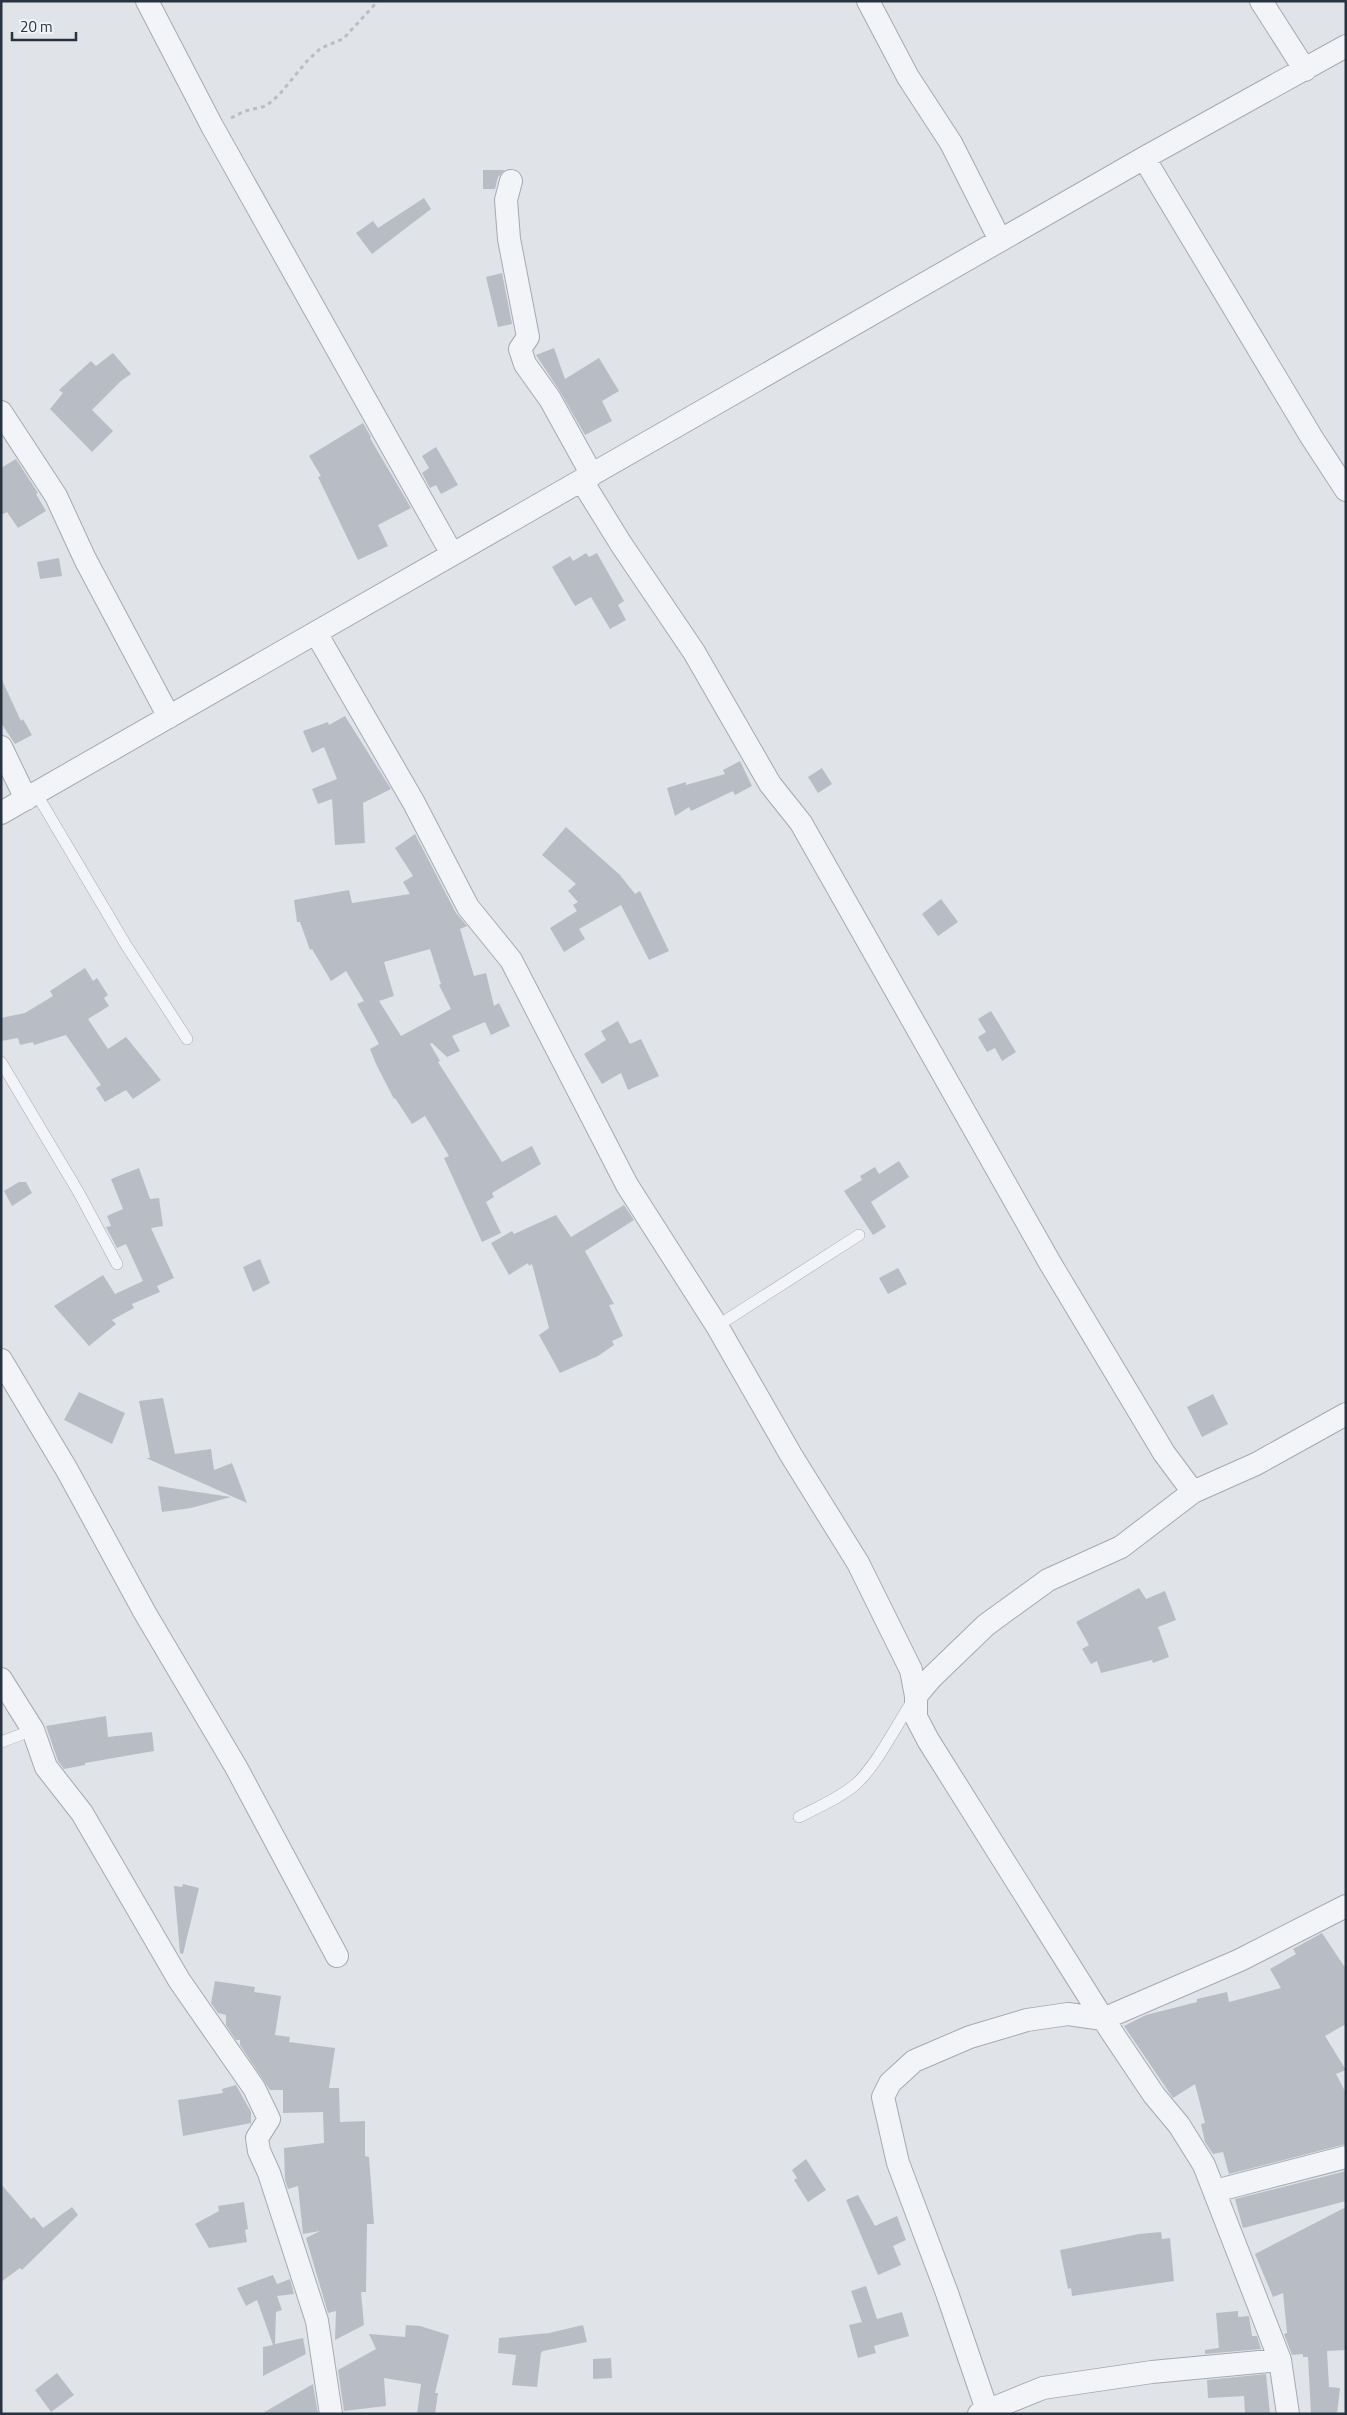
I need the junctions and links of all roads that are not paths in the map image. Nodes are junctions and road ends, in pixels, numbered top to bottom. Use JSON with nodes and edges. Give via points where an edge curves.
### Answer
{"nodes":[{"id":1,"x":147,"y":1,"type":"edge"},
{"id":2,"x":868,"y":1,"type":"edge"},
{"id":3,"x":1261,"y":1,"type":"edge"},
{"id":4,"x":1346,"y":46,"type":"edge"},
{"id":5,"x":1304,"y":70,"type":"junction"},
{"id":6,"x":1144,"y":158,"type":"junction"},
{"id":7,"x":512,"y":181,"type":"dead end"},
{"id":8,"x":1000,"y":240,"type":"junction"},
{"id":9,"x":1,"y":412,"type":"edge"},
{"id":10,"x":587,"y":478,"type":"junction"},
{"id":11,"x":1346,"y":490,"type":"edge"},
{"id":12,"x":452,"y":554,"type":"junction"},
{"id":13,"x":316,"y":633,"type":"junction"},
{"id":14,"x":168,"y":717,"type":"junction"},
{"id":15,"x":1,"y":747,"type":"edge"},
{"id":16,"x":31,"y":796,"type":"junction"},
{"id":17,"x":1,"y":813,"type":"edge"},
{"id":18,"x":187,"y":1039,"type":"dead end"},
{"id":19,"x":1,"y":1062,"type":"edge"},
{"id":20,"x":859,"y":1235,"type":"dead end"},
{"id":21,"x":117,"y":1264,"type":"dead end"},
{"id":22,"x":716,"y":1326,"type":"junction"},
{"id":23,"x":1,"y":1360,"type":"edge"},
{"id":24,"x":1346,"y":1414,"type":"edge"},
{"id":25,"x":1194,"y":1492,"type":"junction"},
{"id":26,"x":1,"y":1679,"type":"edge"},
{"id":27,"x":916,"y":1696,"type":"junction"},
{"id":28,"x":33,"y":1730,"type":"junction"},
{"id":29,"x":1,"y":1742,"type":"edge"},
{"id":30,"x":799,"y":1817,"type":"dead end"},
{"id":31,"x":1346,"y":1906,"type":"edge"},
{"id":32,"x":336,"y":1956,"type":"dead end"},
{"id":33,"x":1103,"y":2019,"type":"junction"},
{"id":34,"x":1346,"y":2157,"type":"edge"},
{"id":35,"x":1215,"y":2191,"type":"junction"},
{"id":36,"x":1280,"y":2360,"type":"junction"},
{"id":37,"x":983,"y":2412,"type":"edge"},
{"id":38,"x":331,"y":2414,"type":"edge"},
{"id":39,"x":1288,"y":2414,"type":"edge"}],
"edges":[{"from":1,"to":12,"type":"street","via":[[212,126]]},
{"from":2,"to":8,"type":"street","via":[[908,77],[951,142]]},
{"from":3,"to":5,"type":"street"},
{"from":4,"to":5,"type":"street"},
{"from":5,"to":6,"type":"street"},
{"from":6,"to":8,"type":"street"},
{"from":6,"to":11,"type":"street"},
{"from":7,"to":10,"type":"street","via":[[506,200],[509,239],[528,337],[520,349],[525,364],[550,400]]},
{"from":8,"to":10,"type":"street"},
{"from":9,"to":14,"type":"street","via":[[56,496],[85,559]]},
{"from":10,"to":12,"type":"street"},
{"from":10,"to":25,"type":"street","via":[[621,544],[694,652],[770,784],[800,823],[1050,1263],[1164,1453]]},
{"from":12,"to":13,"type":"street"},
{"from":13,"to":14,"type":"street"},
{"from":13,"to":22,"type":"street","via":[[405,787],[468,907],[512,960],[627,1185]]},
{"from":14,"to":16,"type":"street"},
{"from":15,"to":16,"type":"street"},
{"from":16,"to":17,"type":"street"},
{"from":16,"to":18,"type":"lane"},
{"from":19,"to":21,"type":"lane"},
{"from":20,"to":22,"type":"lane"},
{"from":22,"to":27,"type":"street","via":[[790,1455],[858,1563],[911,1670]]},
{"from":23,"to":32,"type":"street","via":[[236,1766]]},
{"from":24,"to":25,"type":"street","via":[[1256,1464]]},
{"from":25,"to":27,"type":"street","via":[[1121,1548],[1048,1580],[986,1625]]},
{"from":26,"to":28,"type":"street"},
{"from":27,"to":30,"type":"lane","via":[[873,1764],[856,1784]]},
{"from":27,"to":33,"type":"street","via":[[916,1717],[928,1740]]},
{"from":28,"to":29,"type":"lane"},
{"from":28,"to":38,"type":"street","via":[[46,1767],[82,1813],[179,1980],[267,2110],[269,2119],[257,2138],[259,2151],[317,2321]]},
{"from":31,"to":33,"type":"street","via":[[1240,1960]]},
{"from":33,"to":35,"type":"street","via":[[1154,2095],[1179,2125],[1204,2165]]},
{"from":33,"to":37,"type":"street","via":[[1068,2014],[1027,2020],[970,2037],[914,2060],[890,2083],[883,2097],[898,2163],[947,2293]]},
{"from":34,"to":35,"type":"street"},
{"from":35,"to":36,"type":"street"},
{"from":36,"to":37,"type":"street","via":[[1152,2372],[1042,2388]]},
{"from":36,"to":39,"type":"street"}]}
